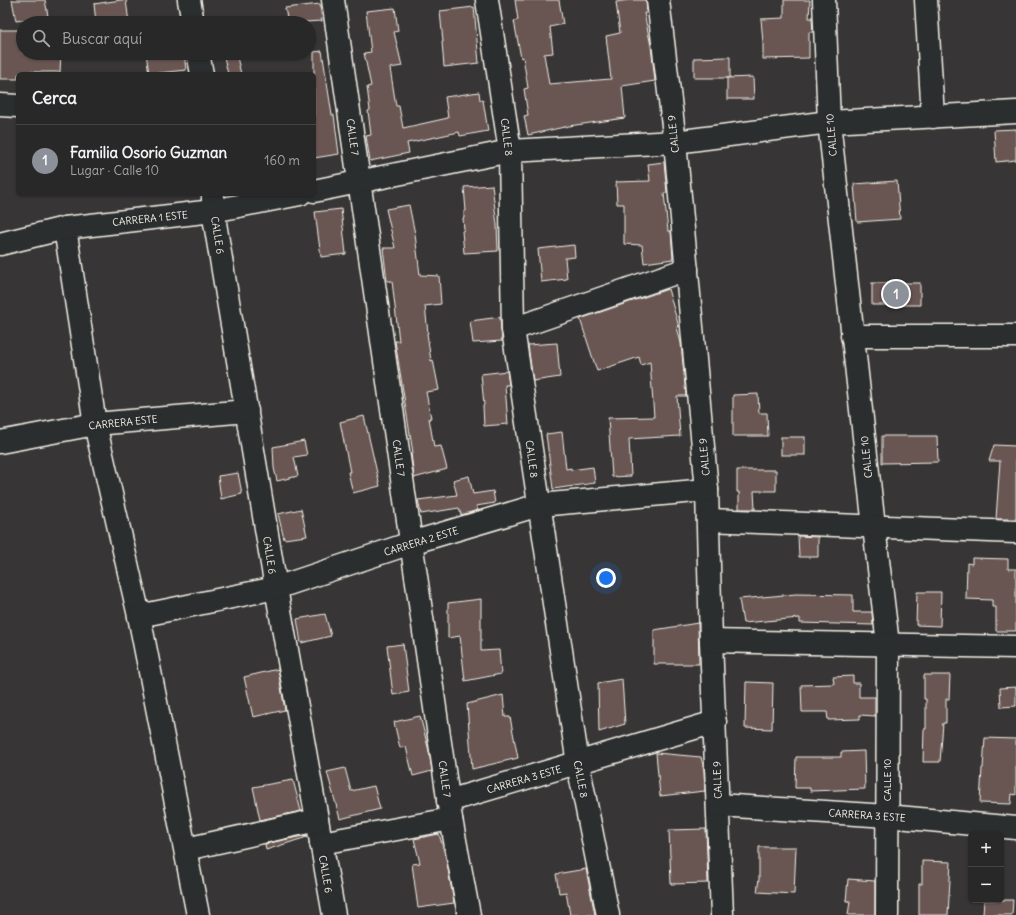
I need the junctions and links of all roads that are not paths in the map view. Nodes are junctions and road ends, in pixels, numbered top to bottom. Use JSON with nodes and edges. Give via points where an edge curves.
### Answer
{"nodes":[{"id":1,"x":189,"y":0,"type":"edge"},
{"id":2,"x":333,"y":0,"type":"edge"},
{"id":3,"x":487,"y":0,"type":"edge"},
{"id":4,"x":658,"y":0,"type":"edge"},
{"id":5,"x":824,"y":0,"type":"edge"},
{"id":6,"x":926,"y":0,"type":"edge"},
{"id":7,"x":192,"y":16,"type":"edge"},
{"id":8,"x":199,"y":60,"type":"edge"},
{"id":9,"x":202,"y":72,"type":"edge"},
{"id":10,"x":0,"y":105,"type":"edge"},
{"id":11,"x":16,"y":106,"type":"edge"},
{"id":12,"x":1016,"y":112,"type":"edge"},
{"id":13,"x":933,"y":117,"type":"junction"},
{"id":14,"x":829,"y":122,"type":"junction"},
{"id":15,"x":675,"y":142,"type":"junction"},
{"id":16,"x":510,"y":151,"type":"junction"},
{"id":17,"x":359,"y":182,"type":"junction"},
{"id":18,"x":316,"y":191,"type":"edge"},
{"id":19,"x":278,"y":196,"type":"edge"},
{"id":20,"x":213,"y":202,"type":"edge"},
{"id":21,"x":65,"y":228,"type":"junction"},
{"id":22,"x":0,"y":244,"type":"edge"},
{"id":23,"x":686,"y":269,"type":"junction"},
{"id":24,"x":513,"y":329,"type":"junction"},
{"id":25,"x":852,"y":336,"type":"junction"},
{"id":26,"x":1016,"y":336,"type":"edge"},
{"id":27,"x":247,"y":411,"type":"junction"},
{"id":28,"x":95,"y":424,"type":"junction"},
{"id":29,"x":0,"y":442,"type":"edge"},
{"id":30,"x":707,"y":490,"type":"junction"},
{"id":31,"x":539,"y":505,"type":"junction"},
{"id":32,"x":708,"y":520,"type":"junction"},
{"id":33,"x":874,"y":527,"type":"junction"},
{"id":34,"x":1016,"y":532,"type":"edge"},
{"id":35,"x":411,"y":543,"type":"junction"},
{"id":36,"x":276,"y":588,"type":"junction"},
{"id":37,"x":139,"y":616,"type":"junction"},
{"id":38,"x":711,"y":641,"type":"junction"},
{"id":39,"x":888,"y":644,"type":"junction"},
{"id":40,"x":1016,"y":646,"type":"edge"},
{"id":41,"x":715,"y":722,"type":"junction"},
{"id":42,"x":578,"y":764,"type":"junction"},
{"id":43,"x":718,"y":805,"type":"junction"},
{"id":44,"x":449,"y":810,"type":"junction"},
{"id":45,"x":887,"y":816,"type":"junction"},
{"id":46,"x":317,"y":820,"type":"junction"},
{"id":47,"x":1016,"y":828,"type":"edge"},
{"id":48,"x":321,"y":843,"type":"junction"},
{"id":49,"x":186,"y":849,"type":"junction"},
{"id":50,"x":198,"y":915,"type":"edge"},
{"id":51,"x":334,"y":915,"type":"edge"},
{"id":52,"x":469,"y":915,"type":"edge"},
{"id":53,"x":608,"y":915,"type":"edge"},
{"id":54,"x":722,"y":915,"type":"edge"},
{"id":55,"x":887,"y":915,"type":"edge"}],
"edges":[{"from":1,"to":7,"type":"street"},
{"from":2,"to":17,"type":"street","name":"CALLE 7"},
{"from":3,"to":16,"type":"street","name":"CALLE 8"},
{"from":4,"to":15,"type":"street","name":"CALLE 9"},
{"from":5,"to":14,"type":"street","name":"CALLE 10"},
{"from":6,"to":13,"type":"street"},
{"from":8,"to":9,"type":"street"},
{"from":10,"to":11,"type":"street"},
{"from":12,"to":13,"type":"street"},
{"from":13,"to":14,"type":"street"},
{"from":14,"to":15,"type":"street"},
{"from":14,"to":25,"type":"street","name":"CALLE 10"},
{"from":15,"to":16,"type":"street"},
{"from":15,"to":23,"type":"street","name":"CALLE 9"},
{"from":16,"to":17,"type":"street"},
{"from":16,"to":24,"type":"street","name":"CALLE 8"},
{"from":17,"to":18,"type":"street"},
{"from":17,"to":35,"type":"street","name":"CALLE 7"},
{"from":19,"to":20,"type":"street","name":"CARRERA 1 ESTE"},
{"from":20,"to":21,"type":"street","name":"CARRERA 1 ESTE"},
{"from":20,"to":27,"type":"street","name":"CALLE 6"},
{"from":21,"to":22,"type":"street","name":"CARRERA 1 ESTE"},
{"from":21,"to":28,"type":"street"},
{"from":23,"to":24,"type":"street"},
{"from":23,"to":30,"type":"street","name":"CALLE 9"},
{"from":24,"to":31,"type":"street","name":"CALLE 8"},
{"from":25,"to":26,"type":"street"},
{"from":25,"to":33,"type":"street","name":"CALLE 10"},
{"from":27,"to":28,"type":"street","name":"CARRERA ESTE"},
{"from":27,"to":36,"type":"street","name":"CALLE 6"},
{"from":28,"to":29,"type":"street","name":"CARRERA ESTE"},
{"from":28,"to":37,"type":"street"},
{"from":30,"to":31,"type":"street","name":"CARRERA 2 ESTE"},
{"from":30,"to":32,"type":"street","name":"CALLE 9"},
{"from":31,"to":35,"type":"street","name":"CARRERA 2 ESTE"},
{"from":31,"to":42,"type":"street","name":"CALLE 8"},
{"from":32,"to":33,"type":"street"},
{"from":32,"to":38,"type":"street","name":"CALLE 9"},
{"from":33,"to":34,"type":"street"},
{"from":33,"to":39,"type":"street","name":"CALLE 10"},
{"from":35,"to":36,"type":"street","name":"CARRERA 2 ESTE"},
{"from":35,"to":44,"type":"street","name":"CALLE 7"},
{"from":36,"to":37,"type":"street","name":"CARRERA 2 ESTE"},
{"from":36,"to":46,"type":"street","name":"CALLE 6"},
{"from":37,"to":49,"type":"street"},
{"from":38,"to":39,"type":"street"},
{"from":38,"to":41,"type":"street","name":"CALLE 9"},
{"from":39,"to":40,"type":"street"},
{"from":39,"to":45,"type":"street","name":"CALLE 10"},
{"from":41,"to":42,"type":"street","name":"CARRERA 3 ESTE"},
{"from":41,"to":43,"type":"street","name":"CALLE 9"},
{"from":42,"to":44,"type":"street","name":"CARRERA 3 ESTE"},
{"from":42,"to":53,"type":"street","name":"CALLE 8"},
{"from":43,"to":45,"type":"street","name":"CARRERA 3 ESTE"},
{"from":43,"to":54,"type":"street","name":"CALLE 9"},
{"from":44,"to":48,"type":"street","name":"CARRERA 3 ESTE"},
{"from":44,"to":52,"type":"street","name":"CALLE 7"},
{"from":45,"to":47,"type":"street","name":"CARRERA 3 ESTE"},
{"from":45,"to":55,"type":"street","name":"CALLE 10"},
{"from":46,"to":48,"type":"street","name":"CALLE 6"},
{"from":46,"to":49,"type":"street"},
{"from":48,"to":51,"type":"street","name":"CALLE 6"},
{"from":49,"to":50,"type":"street"}]}
